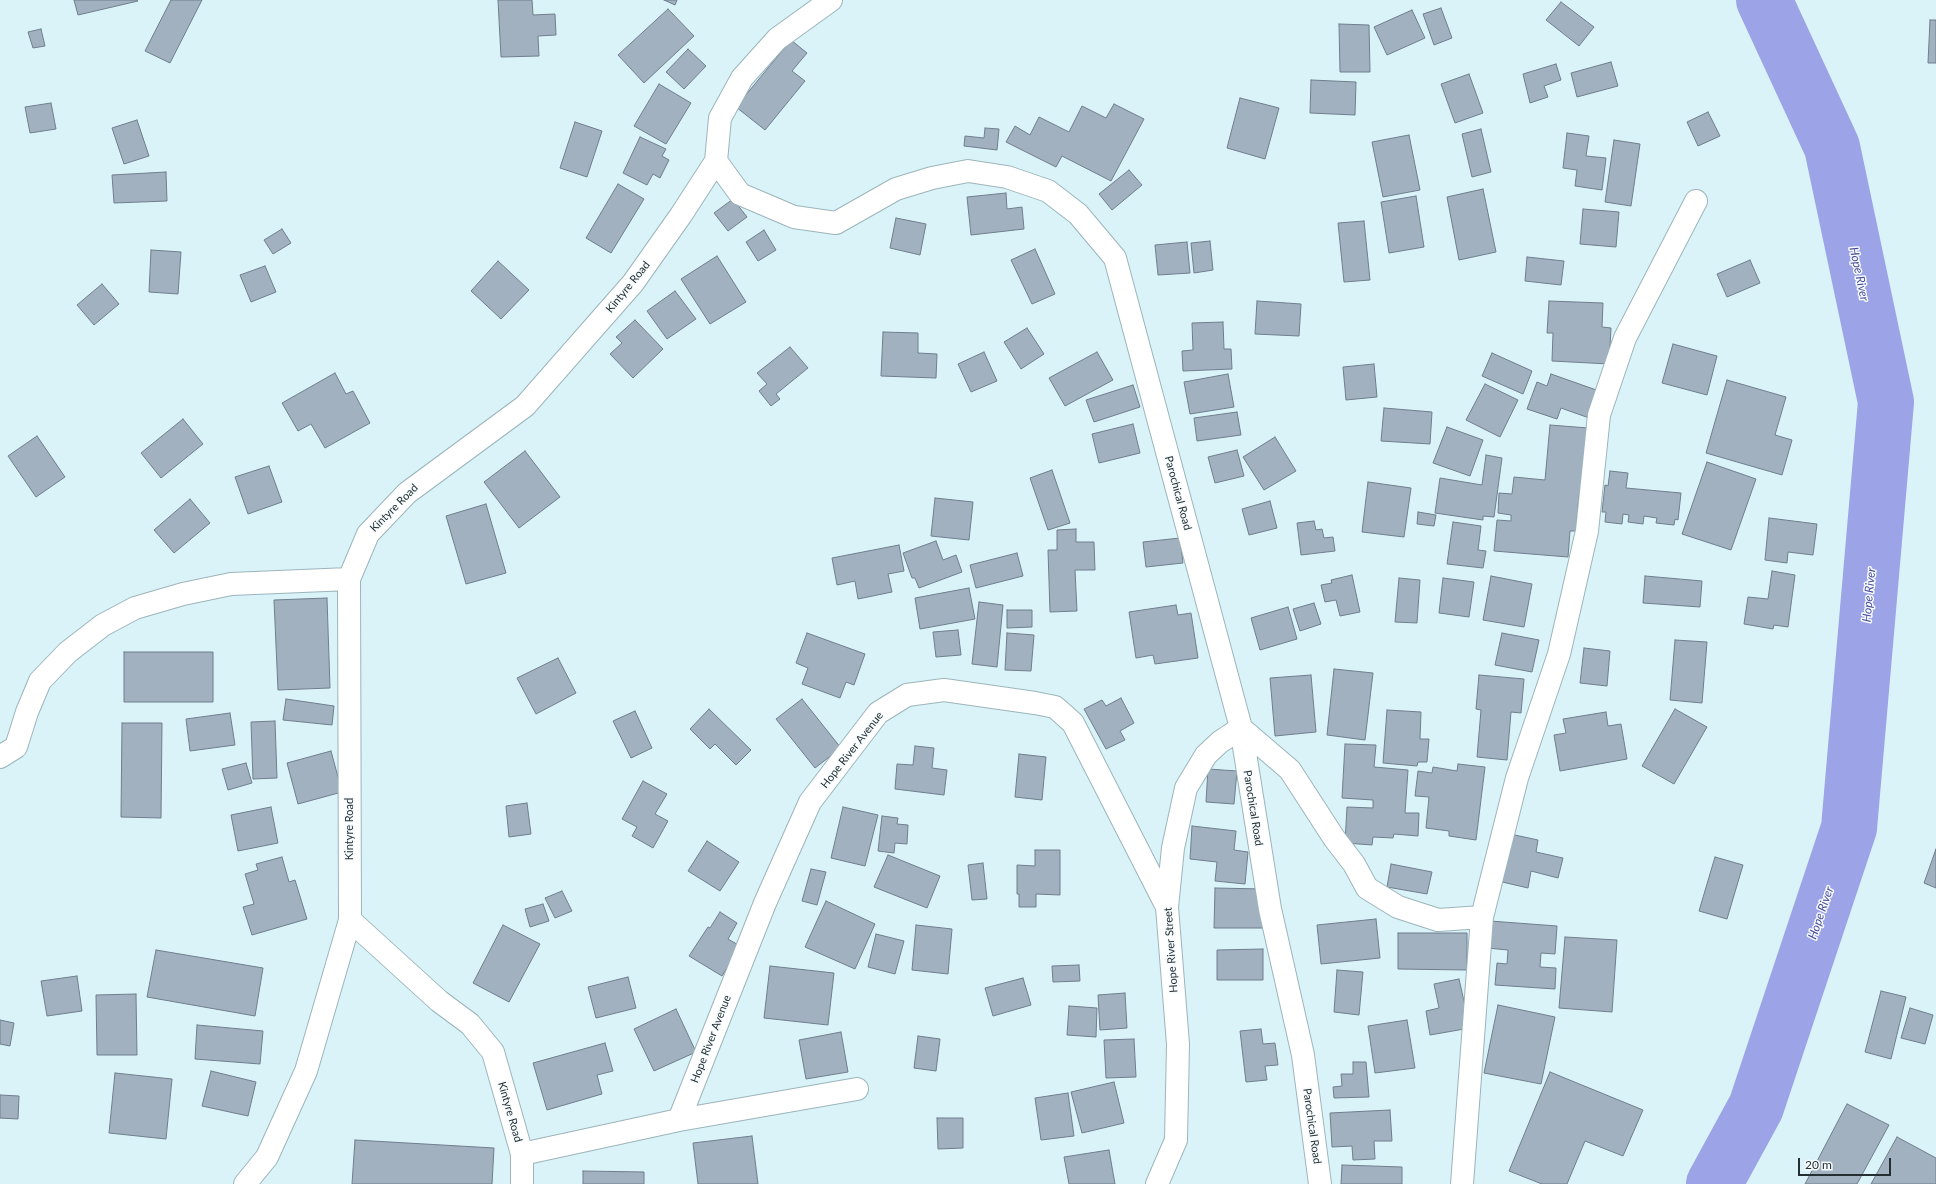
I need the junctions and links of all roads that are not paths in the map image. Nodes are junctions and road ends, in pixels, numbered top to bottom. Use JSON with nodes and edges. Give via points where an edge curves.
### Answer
{"nodes":[{"id":1,"x":831,"y":0,"type":"edge"},
{"id":2,"x":716,"y":161,"type":"junction"},
{"id":3,"x":1696,"y":201,"type":"dead end"},
{"id":4,"x":349,"y":578,"type":"junction"},
{"id":5,"x":1241,"y":728,"type":"junction"},
{"id":6,"x":0,"y":758,"type":"edge"},
{"id":7,"x":1167,"y":907,"type":"junction"},
{"id":8,"x":1482,"y":917,"type":"junction"},
{"id":9,"x":350,"y":920,"type":"junction"},
{"id":10,"x":857,"y":1089,"type":"dead end"},
{"id":11,"x":679,"y":1120,"type":"junction"},
{"id":12,"x":522,"y":1154,"type":"junction"},
{"id":13,"x":245,"y":1184,"type":"edge"},
{"id":14,"x":522,"y":1184,"type":"edge"},
{"id":15,"x":1158,"y":1184,"type":"edge"},
{"id":16,"x":1320,"y":1184,"type":"edge"},
{"id":17,"x":1462,"y":1184,"type":"edge"}],
"edges":[{"from":1,"to":2,"type":"street","name":"Kintyre Road","via":[[777,39],[742,78],[720,118]]},
{"from":2,"to":4,"type":"street","name":"Kintyre Road","via":[[633,283],[583,340],[524,406],[407,493],[368,534]]},
{"from":2,"to":5,"type":"street","name":"Parochical Road","via":[[740,194],[794,217],[836,223],[896,189],[968,171],[1007,177],[1048,191],[1078,214],[1115,258]]},
{"from":3,"to":8,"type":"street","via":[[1625,338],[1599,415],[1587,531],[1562,639],[1517,778]]},
{"from":4,"to":6,"type":"street","via":[[231,584],[183,594],[136,608],[103,625],[68,652],[40,681],[16,747]]},
{"from":4,"to":9,"type":"street","name":"Kintyre Road"},
{"from":5,"to":7,"type":"street","name":"Hope River Street","via":[[1206,755],[1186,788],[1173,848]]},
{"from":5,"to":8,"type":"street","via":[[1290,770],[1368,888],[1398,907],[1438,920]]},
{"from":5,"to":16,"type":"street","name":"Parochical Road","via":[[1270,909],[1303,1055]]},
{"from":7,"to":11,"type":"street","name":"Hope River Avenue","via":[[1073,723],[1055,707],[944,690],[907,695],[878,712],[810,802],[765,903]]},
{"from":7,"to":15,"type":"street","name":"Hope River Street","via":[[1178,1044],[1176,1140]]},
{"from":8,"to":17,"type":"street"},
{"from":9,"to":12,"type":"street","name":"Kintyre Road","via":[[439,1001],[470,1024],[493,1052]]},
{"from":9,"to":13,"type":"street","via":[[306,1071],[267,1157]]},
{"from":10,"to":11,"type":"street"},
{"from":11,"to":12,"type":"street"},
{"from":12,"to":14,"type":"street","name":"Kintyre Road"}]}
